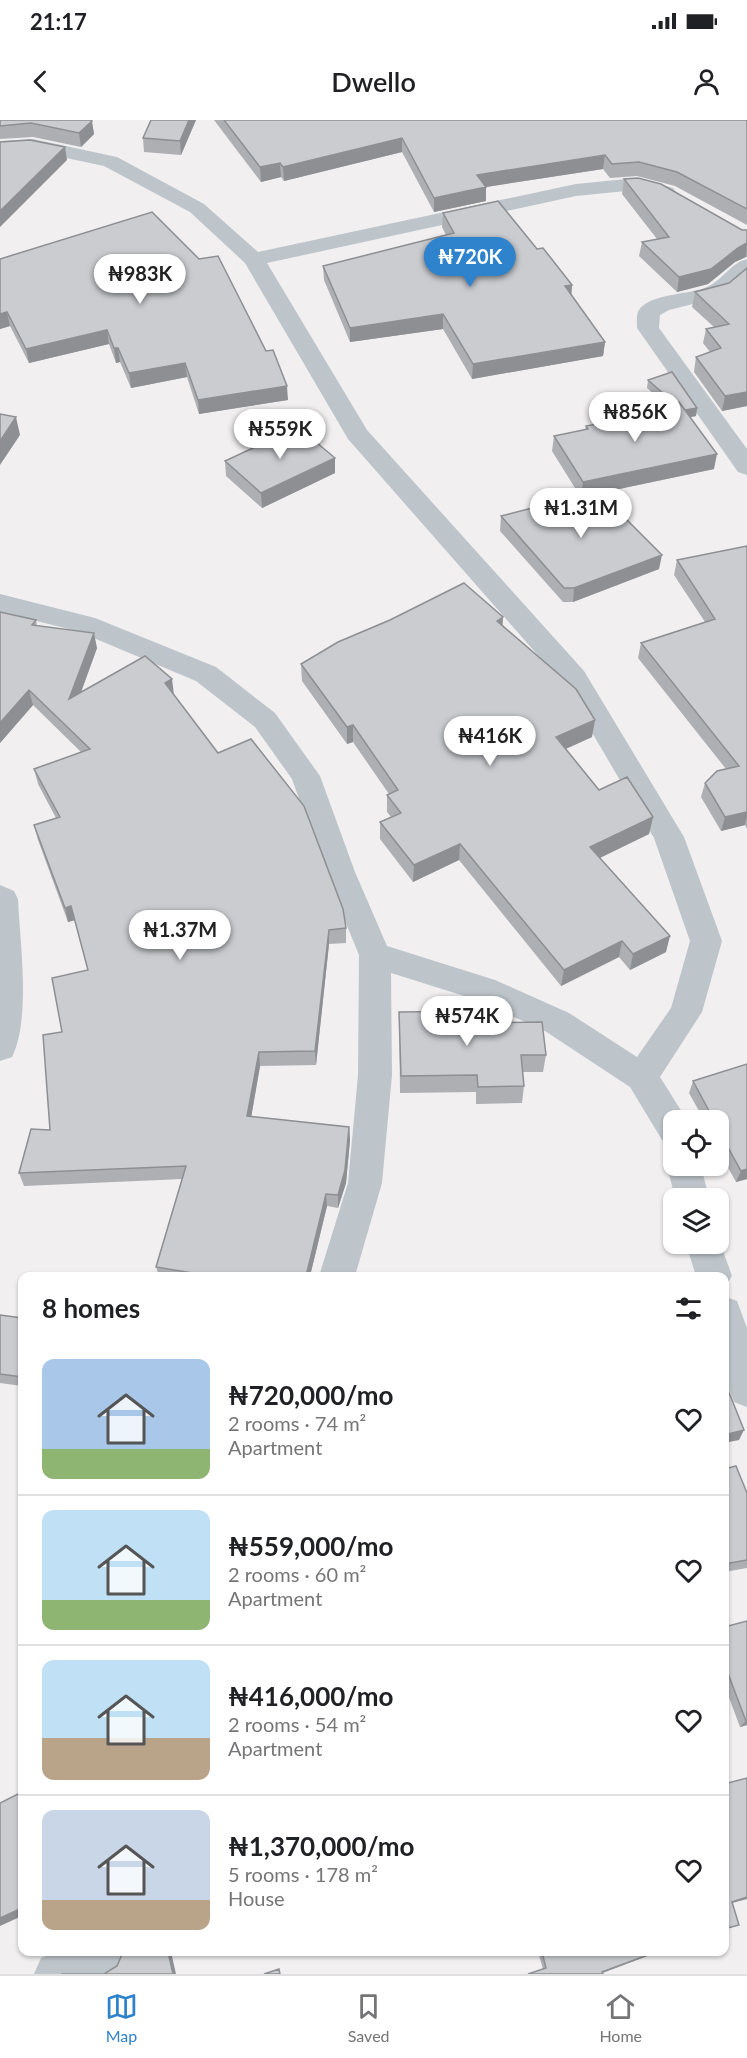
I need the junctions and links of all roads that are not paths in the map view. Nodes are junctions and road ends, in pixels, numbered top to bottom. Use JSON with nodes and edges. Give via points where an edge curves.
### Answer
{"nodes":[{"id":1,"x":0,"y":147,"type":"edge"},
{"id":2,"x":687,"y":203,"type":"edge"},
{"id":3,"x":254,"y":259,"type":"junction"},
{"id":4,"x":747,"y":266,"type":"edge"},
{"id":5,"x":747,"y":467,"type":"edge"},
{"id":6,"x":0,"y":603,"type":"edge"},
{"id":7,"x":0,"y":897,"type":"edge"},
{"id":8,"x":375,"y":955,"type":"junction"},
{"id":9,"x":0,"y":1047,"type":"edge"},
{"id":10,"x":642,"y":1077,"type":"junction"},
{"id":11,"x":663,"y":1112,"type":"edge"},
{"id":12,"x":707,"y":1254,"type":"edge"},
{"id":13,"x":339,"y":1272,"type":"edge"},
{"id":14,"x":713,"y":1272,"type":"edge"},
{"id":15,"x":729,"y":1330,"type":"edge"},
{"id":16,"x":747,"y":1389,"type":"edge"},
{"id":17,"x":95,"y":1956,"type":"edge"},
{"id":18,"x":57,"y":1974,"type":"edge"}],
"edges":[{"from":1,"to":3,"type":"street","via":[[33,145],[110,161],[197,208]]},
{"from":2,"to":3,"type":"street","via":[[668,192],[636,184],[576,190]]},
{"from":3,"to":10,"type":"street","via":[[357,434],[573,678],[669,837],[706,941],[686,1012]]},
{"from":4,"to":5,"type":"street","via":[[717,291],[661,305],[649,312],[648,328]]},
{"from":6,"to":8,"type":"street","via":[[85,624],[206,674],[265,720],[305,776]]},
{"from":7,"to":9,"type":"street","via":[[6,1007]]},
{"from":8,"to":10,"type":"street","via":[[484,989],[557,1022]]},
{"from":8,"to":13,"type":"street","via":[[375,1075],[365,1183]]},
{"from":10,"to":11,"type":"street"},
{"from":12,"to":14,"type":"street"},
{"from":15,"to":16,"type":"street"},
{"from":17,"to":18,"type":"street"}]}
